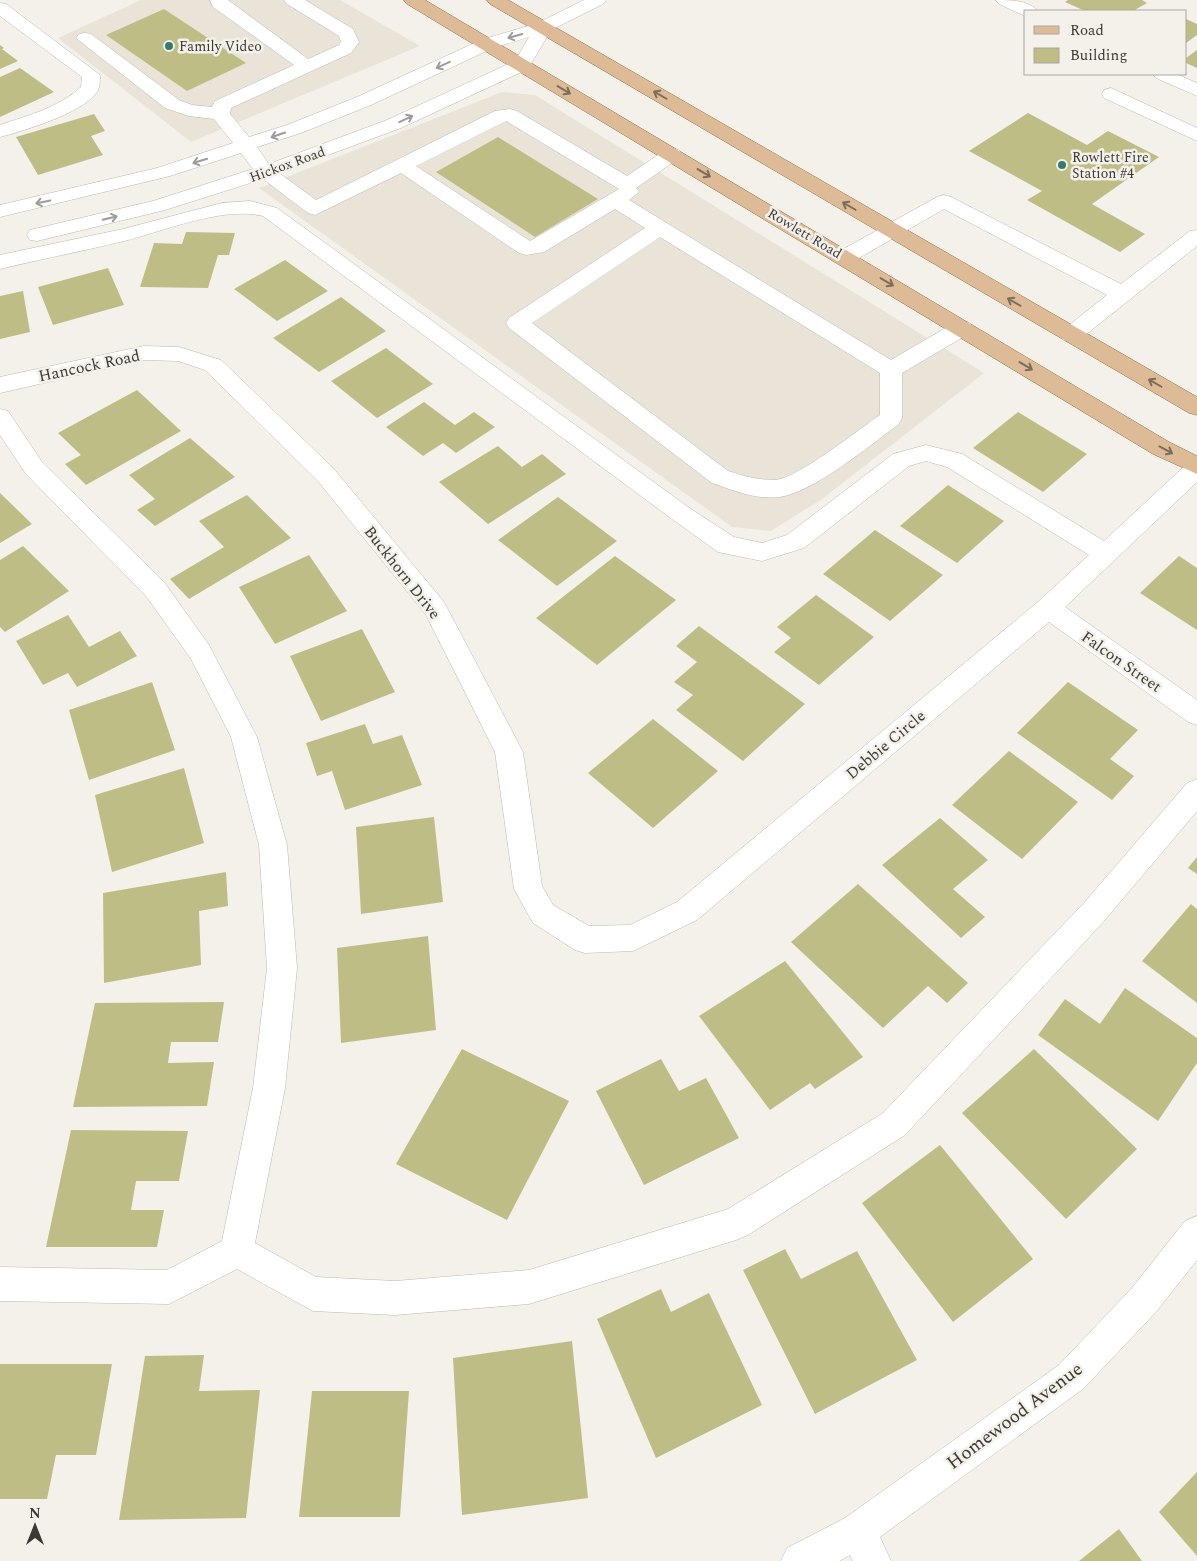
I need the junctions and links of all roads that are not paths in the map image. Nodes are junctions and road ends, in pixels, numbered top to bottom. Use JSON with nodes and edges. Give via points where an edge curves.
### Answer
{"nodes":[{"id":1,"x":220,"y":0,"type":"edge"},
{"id":2,"x":293,"y":0,"type":"edge"},
{"id":3,"x":413,"y":0,"type":"edge"},
{"id":4,"x":496,"y":0,"type":"edge"},
{"id":5,"x":597,"y":0,"type":"edge"},
{"id":6,"x":1006,"y":0,"type":"edge"},
{"id":7,"x":0,"y":8,"type":"edge"},
{"id":8,"x":1027,"y":10,"type":"edge"},
{"id":9,"x":544,"y":27,"type":"junction"},
{"id":10,"x":85,"y":38,"type":"dead end"},
{"id":11,"x":487,"y":44,"type":"junction"},
{"id":12,"x":522,"y":65,"type":"junction"},
{"id":13,"x":307,"y":66,"type":"junction"},
{"id":14,"x":1164,"y":75,"type":"edge"},
{"id":15,"x":1197,"y":90,"type":"edge"},
{"id":16,"x":1111,"y":94,"type":"dead end"},
{"id":17,"x":220,"y":114,"type":"junction"},
{"id":18,"x":0,"y":131,"type":"edge"},
{"id":19,"x":1197,"y":135,"type":"edge"},
{"id":20,"x":246,"y":146,"type":"junction"},
{"id":21,"x":672,"y":154,"type":"junction"},
{"id":22,"x":402,"y":165,"type":"junction"},
{"id":23,"x":265,"y":172,"type":"junction"},
{"id":24,"x":621,"y":192,"type":"junction"},
{"id":25,"x":0,"y":210,"type":"edge"},
{"id":26,"x":660,"y":227,"type":"junction"},
{"id":27,"x":891,"y":231,"type":"junction"},
{"id":28,"x":1197,"y":236,"type":"edge"},
{"id":29,"x":0,"y":243,"type":"edge"},
{"id":30,"x":845,"y":257,"type":"junction"},
{"id":31,"x":0,"y":262,"type":"edge"},
{"id":32,"x":1122,"y":294,"type":"junction"},
{"id":33,"x":962,"y":328,"type":"junction"},
{"id":34,"x":1071,"y":335,"type":"junction"},
{"id":35,"x":180,"y":354,"type":"joint"},
{"id":36,"x":891,"y":370,"type":"junction"},
{"id":37,"x":0,"y":385,"type":"edge"},
{"id":38,"x":1197,"y":407,"type":"edge"},
{"id":39,"x":0,"y":417,"type":"edge"},
{"id":40,"x":1197,"y":467,"type":"edge"},
{"id":41,"x":1105,"y":554,"type":"junction"},
{"id":42,"x":1048,"y":608,"type":"junction"},
{"id":43,"x":1197,"y":714,"type":"edge"},
{"id":44,"x":1197,"y":791,"type":"edge"},
{"id":45,"x":543,"y":914,"type":"joint"},
{"id":46,"x":1197,"y":1232,"type":"edge"},
{"id":47,"x":237,"y":1251,"type":"junction"},
{"id":48,"x":0,"y":1284,"type":"edge"},
{"id":49,"x":865,"y":1546,"type":"edge"},
{"id":50,"x":800,"y":1561,"type":"edge"}],
"edges":[{"from":1,"to":13,"type":"street","via":[[219,3]]},
{"from":2,"to":13,"type":"street","via":[[348,34],[350,42],[345,49]]},
{"from":3,"to":11,"type":"main road","name":"Rowlett Road"},
{"from":4,"to":9,"type":"main road"},
{"from":5,"to":9,"type":"street","name":"Hickox Road"},
{"from":6,"to":8,"type":"street"},
{"from":7,"to":18,"type":"street","via":[[91,76],[90,89],[79,100],[59,111]]},
{"from":9,"to":11,"type":"street","name":"Hickox Road","one_way":true},
{"from":9,"to":12,"type":"street"},
{"from":27,"to":9,"type":"main road","one_way":true},
{"from":10,"to":17,"type":"street","via":[[172,104]]},
{"from":11,"to":12,"type":"main road","name":"Rowlett Road"},
{"from":11,"to":20,"type":"street","name":"Hickox Road","one_way":true,"via":[[364,102]]},
{"from":12,"to":21,"type":"main road","name":"Rowlett Road","one_way":true},
{"from":23,"to":12,"type":"street","name":"Hickox Road","one_way":true,"via":[[394,124]]},
{"from":13,"to":17,"type":"street","via":[[222,105]]},
{"from":14,"to":15,"type":"street"},
{"from":16,"to":19,"type":"street"},
{"from":17,"to":20,"type":"street"},
{"from":20,"to":23,"type":"street"},
{"from":20,"to":25,"type":"street","name":"Hickox Road","one_way":true,"via":[[163,172]]},
{"from":21,"to":24,"type":"street"},
{"from":21,"to":30,"type":"main road","name":"Rowlett Road","one_way":true},
{"from":22,"to":23,"type":"street","via":[[315,209]]},
{"from":22,"to":24,"type":"street","via":[[502,115],[510,115]]},
{"from":22,"to":24,"type":"street","via":[[526,248],[536,247]]},
{"from":29,"to":23,"type":"street","name":"Hickox Road","one_way":true,"via":[[158,206]]},
{"from":24,"to":26,"type":"street"},
{"from":26,"to":36,"type":"street"},
{"from":26,"to":36,"type":"street","via":[[517,322],[720,478],[748,486],[778,489],[811,475],[891,418]]},
{"from":27,"to":30,"type":"street"},
{"from":27,"to":32,"type":"street","via":[[944,201]]},
{"from":34,"to":27,"type":"main road","one_way":true},
{"from":28,"to":32,"type":"street"},
{"from":30,"to":33,"type":"main road","name":"Rowlett Road","one_way":true},
{"from":31,"to":41,"type":"street","via":[[124,236],[222,209],[250,207],[270,212],[727,545],[762,552],[795,542],[901,460],[926,453],[954,460]]},
{"from":32,"to":34,"type":"street"},
{"from":33,"to":36,"type":"street"},
{"from":33,"to":40,"type":"main road","name":"Rowlett Road","one_way":true},
{"from":38,"to":34,"type":"main road","one_way":true},
{"from":35,"to":37,"type":"street","name":"Hancock Road","via":[[144,353]]},
{"from":35,"to":45,"type":"street","name":"Buckhorn Drive","via":[[213,366],[326,475],[435,609],[509,752],[528,889]]},
{"from":39,"to":47,"type":"street","via":[[34,468],[155,589],[200,652],[244,737],[273,845],[282,968],[269,1088]]},
{"from":40,"to":41,"type":"street","name":"Debbie Circle"},
{"from":41,"to":42,"type":"street","name":"Debbie Circle"},
{"from":42,"to":43,"type":"street","name":"Falcon Street"},
{"from":42,"to":45,"type":"street","name":"Debbie Circle","via":[[687,911],[633,938],[585,940]]},
{"from":44,"to":47,"type":"street","via":[[1094,912],[894,1124],[736,1223],[529,1287],[395,1298],[313,1294]]},
{"from":46,"to":49,"type":"street","name":"Homewood Avenue","via":[[1144,1300],[1070,1377]]},
{"from":47,"to":48,"type":"street","via":[[169,1287]]},
{"from":49,"to":50,"type":"street","name":"Homewood Avenue"}]}
